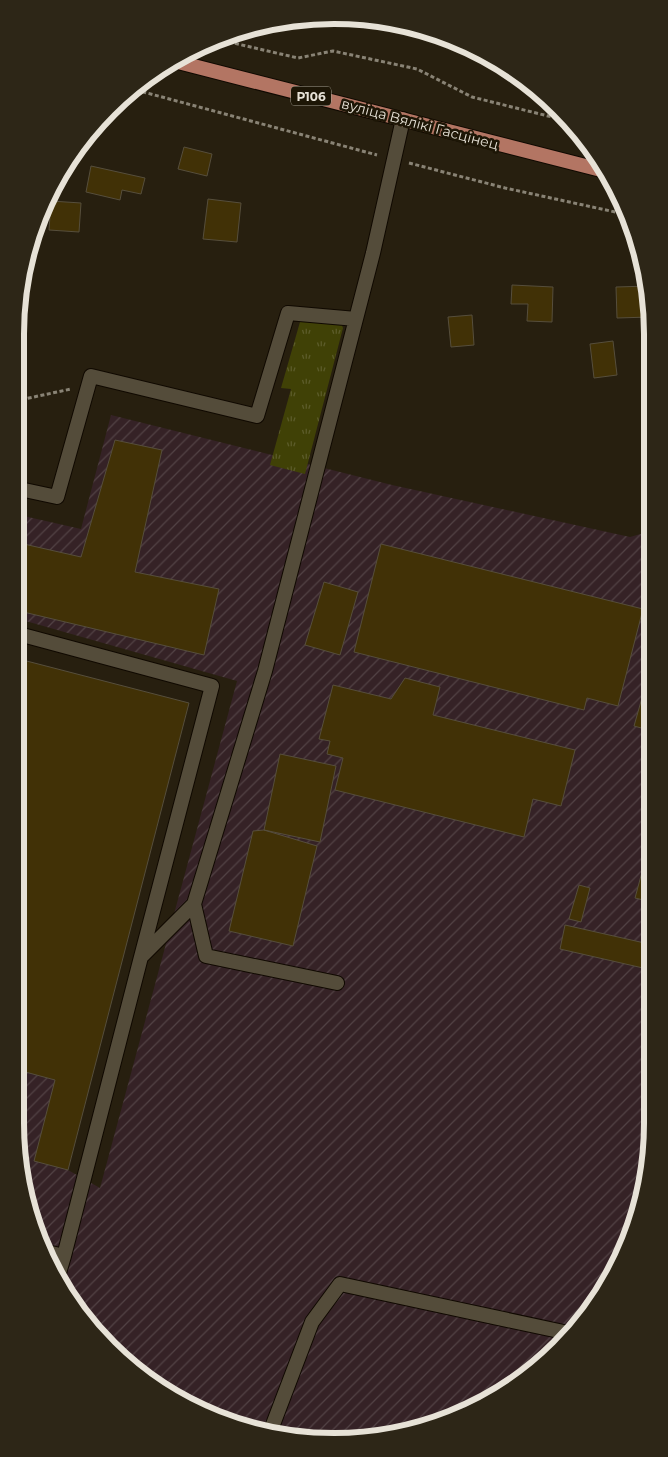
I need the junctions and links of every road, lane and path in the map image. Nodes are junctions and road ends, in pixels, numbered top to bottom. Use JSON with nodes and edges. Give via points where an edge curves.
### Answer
{"nodes":[{"id":1,"x":230,"y":41,"type":"edge"},
{"id":2,"x":183,"y":63,"type":"edge"},
{"id":3,"x":141,"y":91,"type":"edge"},
{"id":4,"x":556,"y":118,"type":"edge"},
{"id":5,"x":403,"y":119,"type":"junction"},
{"id":6,"x":394,"y":159,"type":"junction"},
{"id":7,"x":596,"y":169,"type":"edge"},
{"id":8,"x":620,"y":213,"type":"edge"},
{"id":9,"x":356,"y":319,"type":"junction"},
{"id":10,"x":88,"y":385,"type":"junction"},
{"id":11,"x":24,"y":399,"type":"edge"},
{"id":12,"x":24,"y":490,"type":"edge"},
{"id":13,"x":24,"y":635,"type":"edge"},
{"id":14,"x":194,"y":904,"type":"junction"},
{"id":15,"x":141,"y":958,"type":"junction"},
{"id":16,"x":337,"y":983,"type":"dead end"},
{"id":17,"x":53,"y":1253,"type":"edge"},
{"id":18,"x":64,"y":1256,"type":"junction"},
{"id":19,"x":60,"y":1269,"type":"edge"},
{"id":20,"x":563,"y":1332,"type":"edge"},
{"id":21,"x":272,"y":1427,"type":"edge"}],
"edges":[{"from":1,"to":4,"type":"path","via":[[298,58],[333,51],[417,69],[472,97]]},
{"from":2,"to":5,"type":"main road","name":"вуліца Вялікі Гасцінец","number":"Р106"},
{"from":3,"to":6,"type":"path"},
{"from":5,"to":6,"type":"lane"},
{"from":5,"to":7,"type":"main road","name":"вуліца Вялікі Гасцінец","number":"Р106"},
{"from":6,"to":8,"type":"path"},
{"from":6,"to":9,"type":"lane"},
{"from":9,"to":10,"type":"lane","via":[[288,313],[257,416],[91,376]]},
{"from":9,"to":14,"type":"lane","via":[[265,670]]},
{"from":10,"to":11,"type":"path"},
{"from":10,"to":12,"type":"lane","via":[[57,497]]},
{"from":13,"to":15,"type":"lane","via":[[212,686]]},
{"from":14,"to":15,"type":"lane"},
{"from":14,"to":16,"type":"lane","via":[[206,956]]},
{"from":15,"to":18,"type":"lane"},
{"from":17,"to":18,"type":"lane"},
{"from":18,"to":19,"type":"lane"},
{"from":20,"to":21,"type":"lane","via":[[340,1284],[312,1322]]}]}
